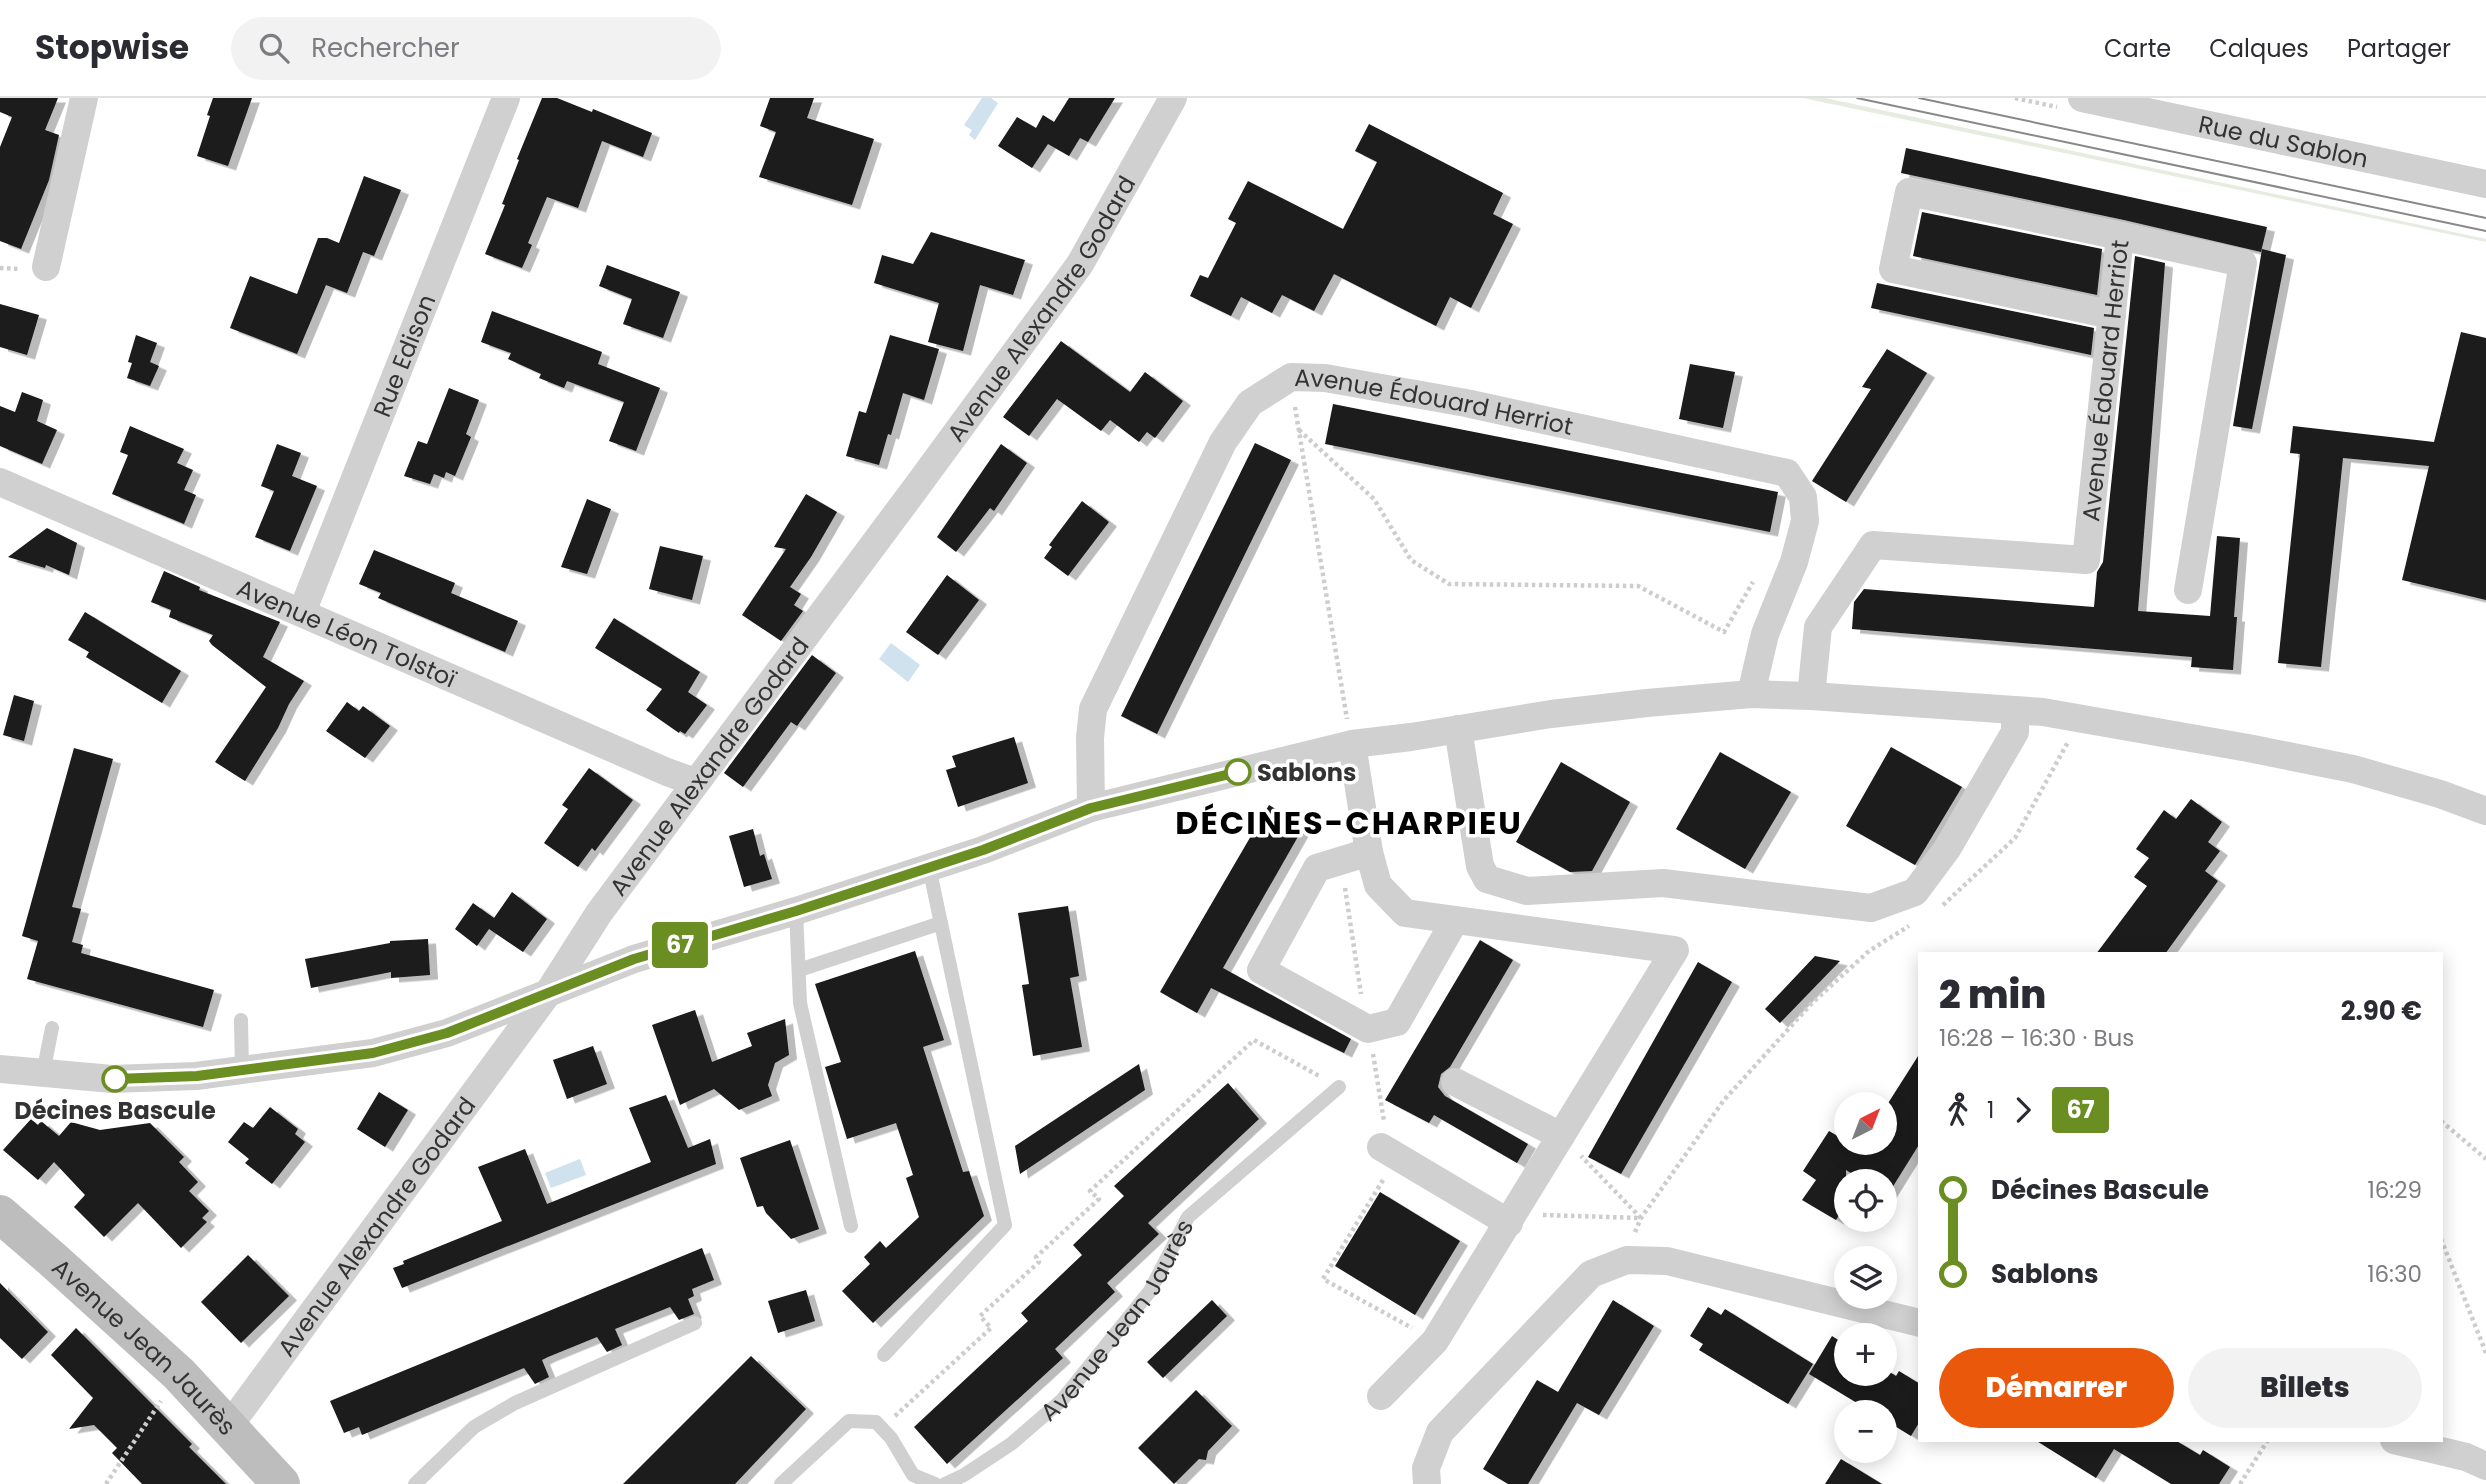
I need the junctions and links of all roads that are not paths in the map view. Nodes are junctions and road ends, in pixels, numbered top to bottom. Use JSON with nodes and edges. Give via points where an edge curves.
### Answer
{"nodes":[{"id":1,"x":85,"y":98,"type":"edge"},
{"id":2,"x":506,"y":98,"type":"edge"},
{"id":3,"x":1173,"y":98,"type":"edge"},
{"id":4,"x":2082,"y":98,"type":"edge"},
{"id":5,"x":2486,"y":184,"type":"edge"},
{"id":6,"x":2120,"y":236,"type":"junction"},
{"id":7,"x":46,"y":267,"type":"dead end"},
{"id":8,"x":2112,"y":315,"type":"junction"},
{"id":9,"x":0,"y":482,"type":"edge"},
{"id":10,"x":2188,"y":590,"type":"dead end"},
{"id":11,"x":302,"y":612,"type":"junction"},
{"id":12,"x":1751,"y":694,"type":"junction"},
{"id":13,"x":1811,"y":695,"type":"junction"},
{"id":14,"x":2015,"y":711,"type":"junction"},
{"id":15,"x":1458,"y":729,"type":"junction"},
{"id":16,"x":1350,"y":733,"type":"junction"},
{"id":17,"x":695,"y":782,"type":"junction"},
{"id":18,"x":1091,"y":808,"type":"junction"},
{"id":19,"x":2486,"y":811,"type":"edge"},
{"id":20,"x":1369,"y":852,"type":"junction"},
{"id":21,"x":929,"y":867,"type":"junction"},
{"id":22,"x":796,"y":911,"type":"junction"},
{"id":23,"x":1455,"y":920,"type":"junction"},
{"id":24,"x":941,"y":923,"type":"junction"},
{"id":25,"x":799,"y":970,"type":"junction"},
{"id":26,"x":548,"y":993,"type":"junction"},
{"id":27,"x":241,"y":1020,"type":"dead end"},
{"id":28,"x":52,"y":1028,"type":"dead end"},
{"id":29,"x":0,"y":1069,"type":"edge"},
{"id":30,"x":242,"y":1071,"type":"junction"},
{"id":31,"x":43,"y":1073,"type":"junction"},
{"id":32,"x":1455,"y":1082,"type":"dead end"},
{"id":33,"x":1339,"y":1087,"type":"road end"},
{"id":34,"x":1561,"y":1136,"type":"junction"},
{"id":35,"x":1381,"y":1147,"type":"dead end"},
{"id":36,"x":0,"y":1214,"type":"edge"},
{"id":37,"x":1511,"y":1219,"type":"junction"},
{"id":38,"x":851,"y":1226,"type":"dead end"},
{"id":39,"x":695,"y":1323,"type":"dead end"},
{"id":40,"x":1918,"y":1324,"type":"edge"},
{"id":41,"x":884,"y":1355,"type":"dead end"},
{"id":42,"x":1381,"y":1396,"type":"dead end"},
{"id":43,"x":229,"y":1426,"type":"junction"},
{"id":44,"x":2402,"y":1442,"type":"edge"},
{"id":45,"x":2486,"y":1466,"type":"edge"},
{"id":46,"x":281,"y":1484,"type":"edge"},
{"id":47,"x":415,"y":1484,"type":"edge"},
{"id":48,"x":781,"y":1484,"type":"edge"},
{"id":49,"x":935,"y":1484,"type":"edge"},
{"id":50,"x":945,"y":1484,"type":"edge"},
{"id":51,"x":1427,"y":1484,"type":"edge"}],
"edges":[{"from":1,"to":7,"type":"street"},
{"from":2,"to":11,"type":"street","name":"Rue Edison"},
{"from":3,"to":17,"type":"street","name":"Avenue Alexandre Godard","via":[[1080,264]]},
{"from":4,"to":5,"type":"street","name":"Rue du Sablon"},
{"from":6,"to":8,"type":"street","name":"Avenue Édouard Herriot"},
{"from":6,"to":8,"type":"street","via":[[1909,192],[1893,269]]},
{"from":6,"to":10,"type":"street","name":"Avenue Édouard Herriot","via":[[2243,263]]},
{"from":8,"to":13,"type":"street","name":"Avenue Édouard Herriot","via":[[2086,560],[1872,545],[1818,627]]},
{"from":9,"to":11,"type":"street","name":"Avenue Léon Tolstoï"},
{"from":11,"to":17,"type":"street","name":"Avenue Léon Tolstoï"},
{"from":12,"to":13,"type":"street"},
{"from":12,"to":15,"type":"street","via":[[1551,714]]},
{"from":12,"to":18,"type":"street","name":"Avenue Édouard Herriot","via":[[1765,634],[1805,521],[1803,498],[1787,473],[1466,403],[1325,378],[1290,377],[1250,403],[1223,442],[1093,709]]},
{"from":13,"to":14,"type":"street"},
{"from":14,"to":15,"type":"street","via":[[2015,732],[1947,849],[1915,892],[1871,908],[1663,883],[1527,891],[1488,880],[1480,866]]},
{"from":14,"to":19,"type":"street","via":[[2043,712],[2353,769]]},
{"from":15,"to":16,"type":"street"},
{"from":16,"to":18,"type":"street"},
{"from":16,"to":20,"type":"street"},
{"from":17,"to":26,"type":"street","name":"Avenue Alexandre Godard","via":[[599,913]]},
{"from":18,"to":21,"type":"street"},
{"from":20,"to":23,"type":"street","via":[[1378,886],[1405,913]]},
{"from":20,"to":23,"type":"street","via":[[1317,868],[1261,970],[1368,1029],[1378,1027],[1397,1022]]},
{"from":21,"to":22,"type":"street"},
{"from":21,"to":24,"type":"lane"},
{"from":22,"to":25,"type":"lane"},
{"from":22,"to":26,"type":"street","via":[[634,959]]},
{"from":23,"to":34,"type":"street","via":[[1675,950]]},
{"from":24,"to":25,"type":"lane"},
{"from":24,"to":41,"type":"lane","via":[[1005,1225]]},
{"from":25,"to":38,"type":"lane","via":[[800,1003]]},
{"from":26,"to":30,"type":"street","via":[[447,1033],[373,1053]]},
{"from":26,"to":43,"type":"street","name":"Avenue Alexandre Godard"},
{"from":27,"to":30,"type":"lane"},
{"from":28,"to":31,"type":"lane"},
{"from":29,"to":31,"type":"street"},
{"from":30,"to":31,"type":"street","via":[[112,1079]]},
{"from":32,"to":34,"type":"street"},
{"from":33,"to":50,"type":"lane","name":"Avenue Jean Jaurès","via":[[1188,1217],[1150,1291],[1062,1399],[1011,1444]]},
{"from":34,"to":37,"type":"street"},
{"from":35,"to":37,"type":"street"},
{"from":36,"to":43,"type":"main road","name":"Avenue Jean Jaurès","via":[[178,1374]]},
{"from":37,"to":42,"type":"street","via":[[1435,1341]]},
{"from":39,"to":47,"type":"lane","via":[[515,1403],[474,1427]]},
{"from":40,"to":51,"type":"street","via":[[1667,1261],[1627,1260],[1591,1274],[1440,1432],[1426,1468]]},
{"from":43,"to":46,"type":"main road","name":"Avenue Jean Jaurès"},
{"from":44,"to":45,"type":"street"},
{"from":48,"to":49,"type":"lane","via":[[849,1421],[876,1422],[913,1475]]}]}
